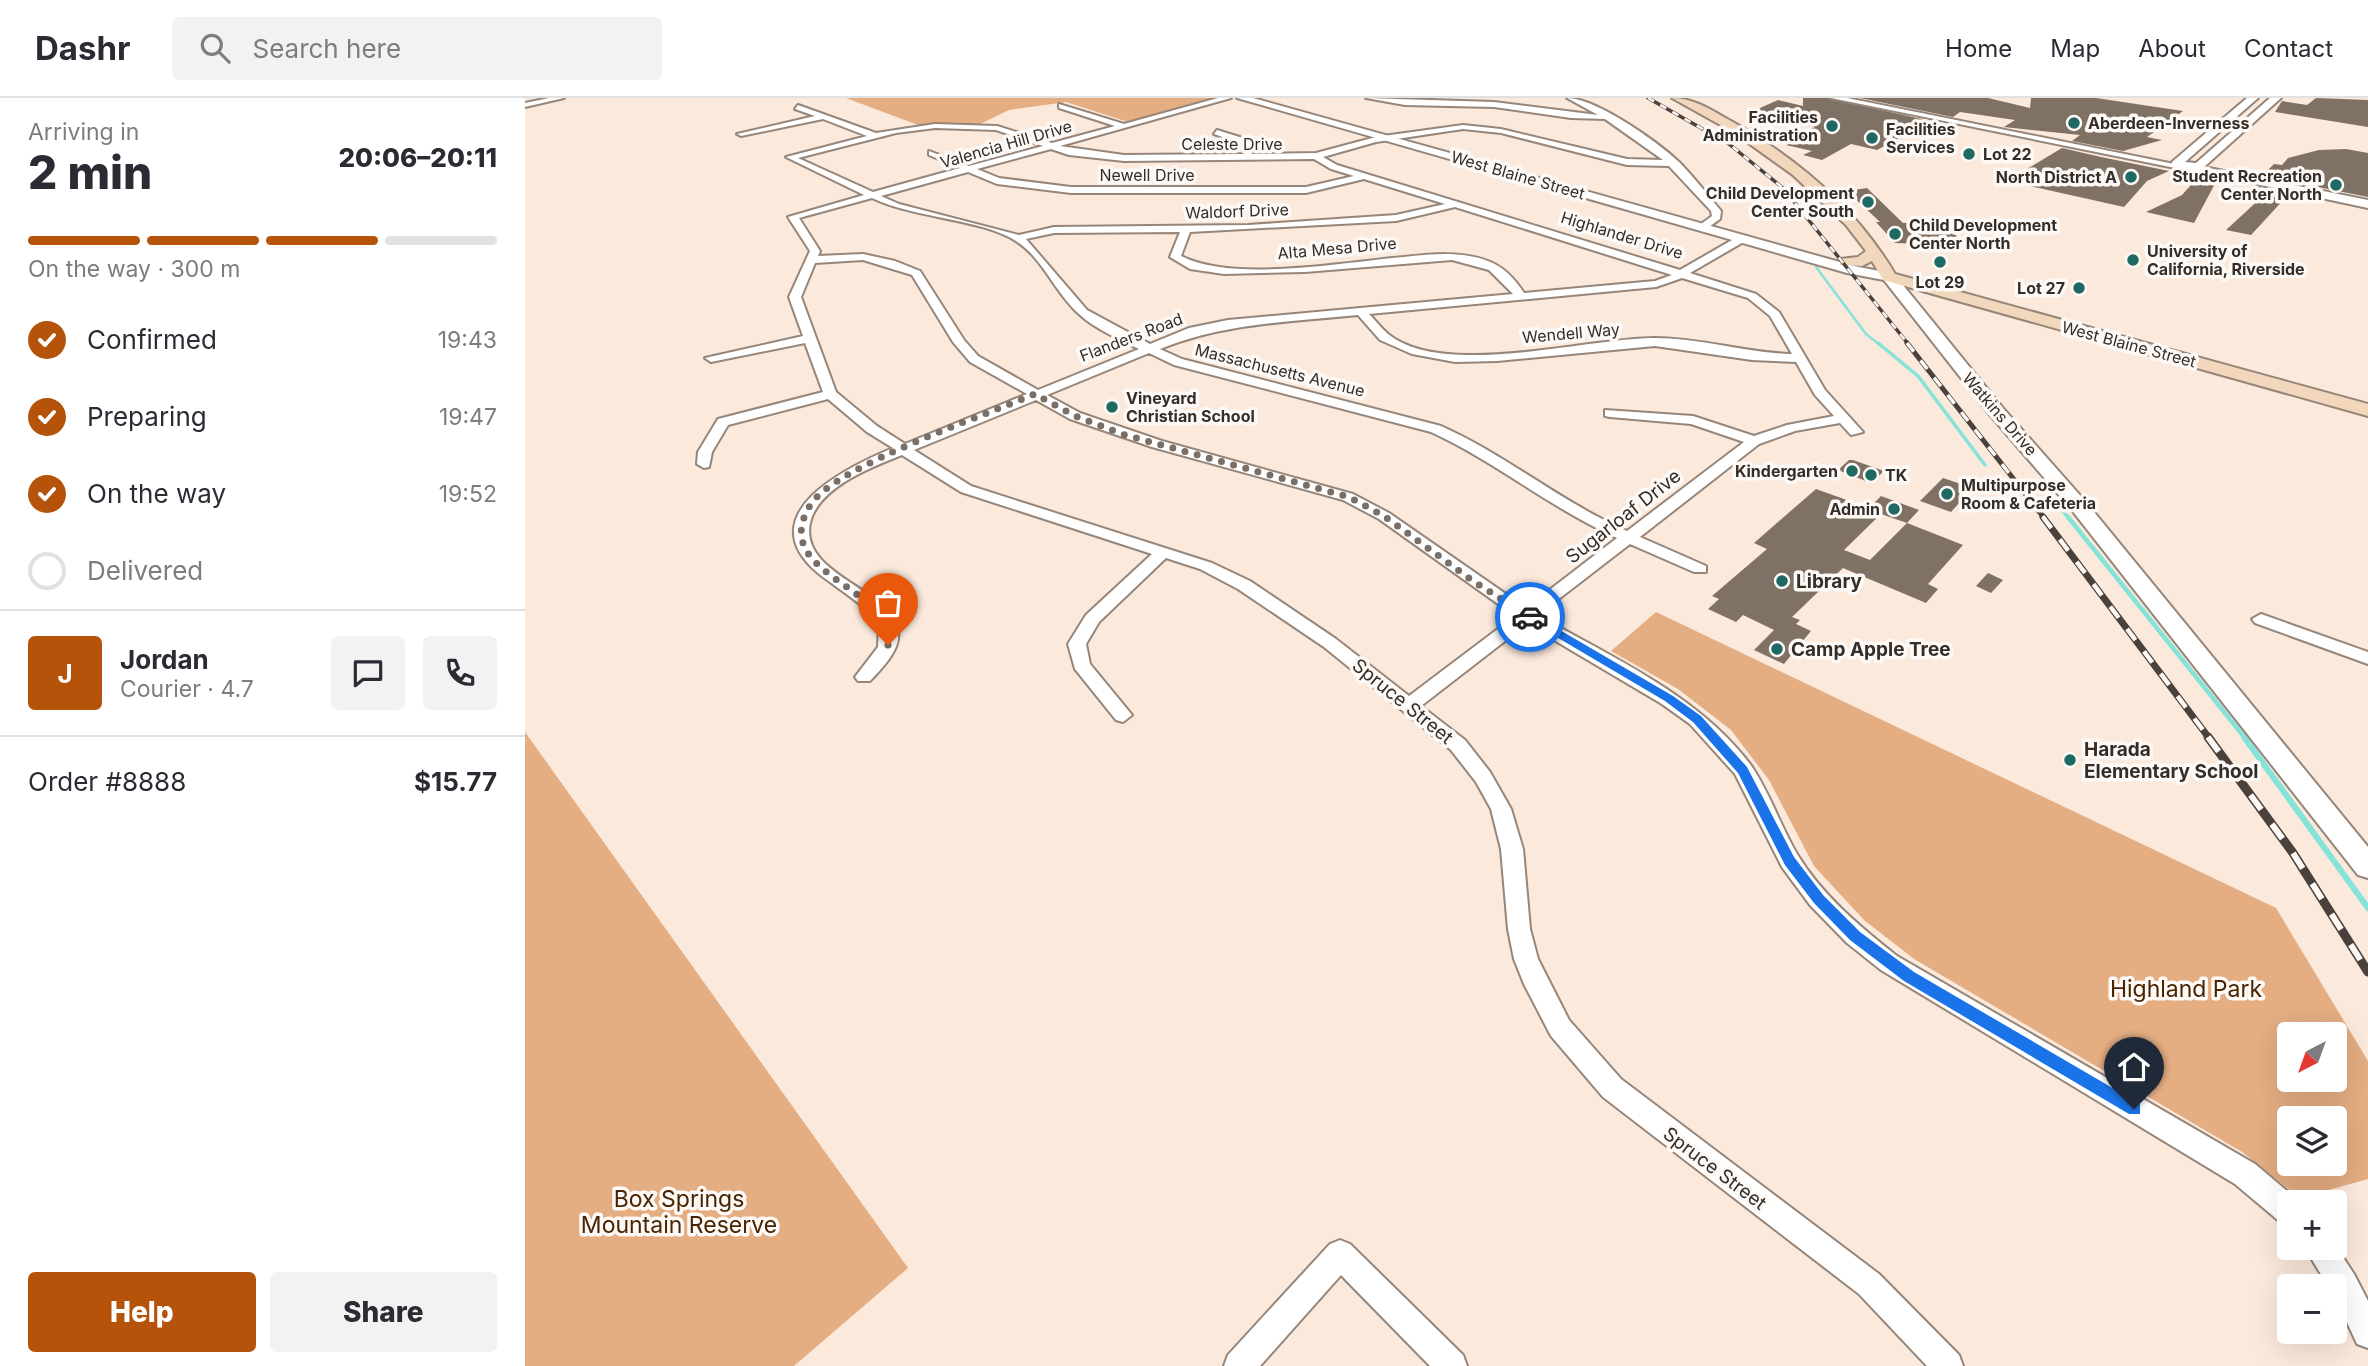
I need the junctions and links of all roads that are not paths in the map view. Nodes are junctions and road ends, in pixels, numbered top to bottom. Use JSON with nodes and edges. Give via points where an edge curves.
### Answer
{"nodes":[{"id":1,"x":560,"y":98,"type":"edge"},
{"id":2,"x":1227,"y":98,"type":"edge"},
{"id":3,"x":1242,"y":98,"type":"edge"},
{"id":4,"x":1370,"y":98,"type":"edge"},
{"id":5,"x":1571,"y":98,"type":"edge"},
{"id":6,"x":1678,"y":98,"type":"edge"},
{"id":7,"x":1835,"y":98,"type":"edge"},
{"id":8,"x":2253,"y":98,"type":"edge"},
{"id":9,"x":2276,"y":98,"type":"edge"},
{"id":10,"x":525,"y":106,"type":"edge"},
{"id":11,"x":1062,"y":106,"type":"dead end"},
{"id":12,"x":798,"y":107,"type":"dead end"},
{"id":13,"x":825,"y":116,"type":"junction"},
{"id":14,"x":1608,"y":116,"type":"junction"},
{"id":15,"x":1123,"y":126,"type":"junction"},
{"id":16,"x":1217,"y":132,"type":"dead end"},
{"id":17,"x":741,"y":134,"type":"dead end"},
{"id":18,"x":876,"y":136,"type":"junction"},
{"id":19,"x":1389,"y":139,"type":"junction"},
{"id":20,"x":1050,"y":146,"type":"junction"},
{"id":21,"x":932,"y":153,"type":"dead end"},
{"id":22,"x":1317,"y":156,"type":"junction"},
{"id":23,"x":790,"y":157,"type":"joint"},
{"id":24,"x":1247,"y":158,"type":"junction"},
{"id":25,"x":1675,"y":163,"type":"junction"},
{"id":26,"x":2185,"y":167,"type":"junction"},
{"id":27,"x":966,"y":170,"type":"junction"},
{"id":28,"x":1366,"y":176,"type":"junction"},
{"id":29,"x":873,"y":195,"type":"junction"},
{"id":30,"x":1455,"y":204,"type":"junction"},
{"id":31,"x":2368,"y":204,"type":"edge"},
{"id":32,"x":1702,"y":227,"type":"junction"},
{"id":33,"x":1186,"y":229,"type":"junction"},
{"id":34,"x":1018,"y":238,"type":"junction"},
{"id":35,"x":1743,"y":238,"type":"junction"},
{"id":36,"x":1795,"y":252,"type":"junction"},
{"id":37,"x":1873,"y":253,"type":"junction"},
{"id":38,"x":811,"y":260,"type":"junction"},
{"id":39,"x":1845,"y":262,"type":"junction"},
{"id":40,"x":1683,"y":272,"type":"junction"},
{"id":41,"x":1889,"y":277,"type":"junction"},
{"id":42,"x":1950,"y":294,"type":"junction"},
{"id":43,"x":1521,"y":297,"type":"junction"},
{"id":44,"x":1906,"y":302,"type":"junction"},
{"id":45,"x":1361,"y":312,"type":"junction"},
{"id":46,"x":810,"y":338,"type":"junction"},
{"id":47,"x":1149,"y":347,"type":"junction"},
{"id":48,"x":711,"y":358,"type":"dead end"},
{"id":49,"x":1799,"y":358,"type":"junction"},
{"id":50,"x":830,"y":394,"type":"junction"},
{"id":51,"x":1035,"y":394,"type":"junction"},
{"id":52,"x":2368,"y":410,"type":"edge"},
{"id":53,"x":1610,"y":413,"type":"dead end"},
{"id":54,"x":1843,"y":418,"type":"junction"},
{"id":55,"x":1856,"y":432,"type":"dead end"},
{"id":56,"x":1754,"y":441,"type":"junction"},
{"id":57,"x":902,"y":449,"type":"junction"},
{"id":58,"x":704,"y":464,"type":"dead end"},
{"id":59,"x":1629,"y":537,"type":"junction"},
{"id":60,"x":1162,"y":554,"type":"junction"},
{"id":61,"x":1700,"y":569,"type":"dead end"},
{"id":62,"x":1527,"y":616,"type":"junction"},
{"id":63,"x":2262,"y":618,"type":"dead end"},
{"id":64,"x":2368,"y":658,"type":"edge"},
{"id":65,"x":864,"y":677,"type":"dead end"},
{"id":66,"x":1410,"y":705,"type":"junction"},
{"id":67,"x":1123,"y":715,"type":"dead end"},
{"id":68,"x":2368,"y":867,"type":"edge"},
{"id":69,"x":2277,"y":1198,"type":"edge"},
{"id":70,"x":2327,"y":1260,"type":"edge"},
{"id":71,"x":2368,"y":1333,"type":"edge"},
{"id":72,"x":1239,"y":1366,"type":"edge"},
{"id":73,"x":1452,"y":1366,"type":"edge"},
{"id":74,"x":1948,"y":1366,"type":"edge"}],
"edges":[{"from":1,"to":10,"type":"street"},
{"from":2,"to":15,"type":"street","name":"Valencia Hill Drive"},
{"from":3,"to":19,"type":"street","name":"West Blaine Street"},
{"from":4,"to":14,"type":"street","via":[[1509,105],[1583,118]]},
{"from":5,"to":14,"type":"street"},
{"from":6,"to":37,"type":"main road","name":"Watkins Drive","via":[[1741,131],[1796,170]]},
{"from":7,"to":26,"type":"street"},
{"from":8,"to":26,"type":"street","via":[[2176,163]]},
{"from":9,"to":26,"type":"street","via":[[2198,167]]},
{"from":11,"to":15,"type":"street"},
{"from":12,"to":13,"type":"street"},
{"from":13,"to":17,"type":"street"},
{"from":13,"to":18,"type":"street"},
{"from":14,"to":25,"type":"street"},
{"from":15,"to":20,"type":"street","name":"Valencia Hill Drive"},
{"from":16,"to":24,"type":"street","via":[[1246,142]]},
{"from":18,"to":20,"type":"street","name":"Celeste Drive","via":[[921,127],[985,127]]},
{"from":18,"to":23,"type":"street","name":"Celeste Drive"},
{"from":19,"to":22,"type":"street","name":"Celeste Drive"},
{"from":19,"to":25,"type":"street","name":"Celeste Drive","via":[[1476,127],[1627,162]]},
{"from":19,"to":32,"type":"street","name":"West Blaine Street"},
{"from":20,"to":24,"type":"street","name":"Celeste Drive","via":[[1109,157]]},
{"from":20,"to":27,"type":"street","name":"Valencia Hill Drive"},
{"from":21,"to":27,"type":"street","name":"Newell Drive"},
{"from":22,"to":24,"type":"street","name":"Celeste Drive"},
{"from":22,"to":28,"type":"street","name":"Highlander Drive","via":[[1334,167]]},
{"from":23,"to":29,"type":"street","name":"Massachusetts Avenue"},
{"from":25,"to":32,"type":"street","via":[[1716,211],[1717,216]]},
{"from":26,"to":31,"type":"street"},
{"from":27,"to":28,"type":"street","name":"Newell Drive","via":[[1007,183],[1093,191],[1306,190]]},
{"from":27,"to":29,"type":"street","name":"Valencia Hill Drive"},
{"from":28,"to":30,"type":"street","name":"Highlander Drive"},
{"from":29,"to":34,"type":"street","name":"Massachusetts Avenue","via":[[909,210]]},
{"from":29,"to":38,"type":"street","name":"Valencia Hill Drive","via":[[793,217],[813,245]]},
{"from":30,"to":33,"type":"street","name":"Waldorf Drive","via":[[1406,217]]},
{"from":30,"to":40,"type":"street","name":"Highlander Drive"},
{"from":32,"to":35,"type":"street","name":"West Blaine Street"},
{"from":33,"to":34,"type":"street","name":"Waldorf Drive","via":[[1054,230]]},
{"from":33,"to":43,"type":"street","name":"Alta Mesa Drive","via":[[1175,257],[1202,271],[1451,257],[1482,263],[1509,276]]},
{"from":34,"to":47,"type":"street","name":"Massachusetts Avenue","via":[[1083,312]]},
{"from":35,"to":36,"type":"street","name":"West Blaine Street"},
{"from":35,"to":40,"type":"street","name":"Flanders Road"},
{"from":36,"to":39,"type":"street","name":"West Blaine Street"},
{"from":36,"to":41,"type":"street","name":"West Blaine Street"},
{"from":37,"to":39,"type":"main road","via":[[1862,261]]},
{"from":37,"to":41,"type":"main road","name":"Watkins Drive"},
{"from":38,"to":46,"type":"street","name":"Spruce Street","via":[[795,297]]},
{"from":38,"to":51,"type":"street","via":[[863,257],[916,273],[965,351]]},
{"from":39,"to":41,"type":"street","name":"West Blaine Street"},
{"from":40,"to":43,"type":"street","name":"Flanders Road","via":[[1656,284]]},
{"from":40,"to":49,"type":"street","name":"Highlander Drive","via":[[1759,299],[1775,314]]},
{"from":41,"to":42,"type":"main road","name":"West Blaine Street"},
{"from":41,"to":44,"type":"street","name":"Watkins Drive"},
{"from":42,"to":44,"type":"main road","via":[[1922,294]]},
{"from":42,"to":52,"type":"main road","name":"West Blaine Street"},
{"from":43,"to":45,"type":"street","name":"Flanders Road"},
{"from":44,"to":68,"type":"street","name":"Watkins Drive","via":[[2087,516]]},
{"from":45,"to":47,"type":"street","name":"Flanders Road","via":[[1208,327]]},
{"from":45,"to":49,"type":"street","name":"Wendell Way","via":[[1387,341],[1443,356],[1491,357],[1657,342]]},
{"from":46,"to":48,"type":"street"},
{"from":46,"to":50,"type":"street","name":"Spruce Street"},
{"from":47,"to":51,"type":"street","name":"Flanders Road"},
{"from":47,"to":59,"type":"street","name":"Massachusetts Avenue","via":[[1205,371],[1436,429],[1467,443],[1591,521]]},
{"from":49,"to":54,"type":"street","name":"Highlander Drive"},
{"from":50,"to":57,"type":"street","name":"Spruce Street"},
{"from":50,"to":58,"type":"street","via":[[723,422],[705,452]]},
{"from":51,"to":57,"type":"street","name":"Flanders Road"},
{"from":51,"to":62,"type":"street","via":[[1122,434],[1349,497],[1384,516]]},
{"from":53,"to":56,"type":"street","via":[[1693,420]]},
{"from":54,"to":55,"type":"street","name":"Highlander Drive"},
{"from":54,"to":56,"type":"street","name":"Sugarloaf Drive"},
{"from":56,"to":59,"type":"street","name":"Sugarloaf Drive"},
{"from":57,"to":60,"type":"street","name":"Spruce Street","via":[[966,489]]},
{"from":57,"to":65,"type":"street","name":"Flanders Road","via":[[858,469],[820,494],[803,520],[801,534],[814,561],[888,625],[883,656]]},
{"from":59,"to":61,"type":"street","name":"Massachusetts Avenue"},
{"from":59,"to":62,"type":"street","name":"Sugarloaf Drive"},
{"from":60,"to":66,"type":"street","name":"Spruce Street","via":[[1206,566],[1244,585]]},
{"from":60,"to":67,"type":"street","via":[[1092,619],[1077,643],[1077,654],[1090,679]]},
{"from":62,"to":66,"type":"street","name":"Sugarloaf Drive"},
{"from":62,"to":69,"type":"street","via":[[1697,719],[1743,770],[1790,861],[1818,899],[1880,956],[2245,1174]]},
{"from":63,"to":64,"type":"street"},
{"from":66,"to":74,"type":"street","name":"Spruce Street","via":[[1465,753],[1501,809],[1516,876],[1521,943],[1532,977],[1560,1028],[1591,1067],[1636,1108],[1869,1284]]},
{"from":70,"to":71,"type":"street"},
{"from":72,"to":73,"type":"street","via":[[1340,1254]]}]}
